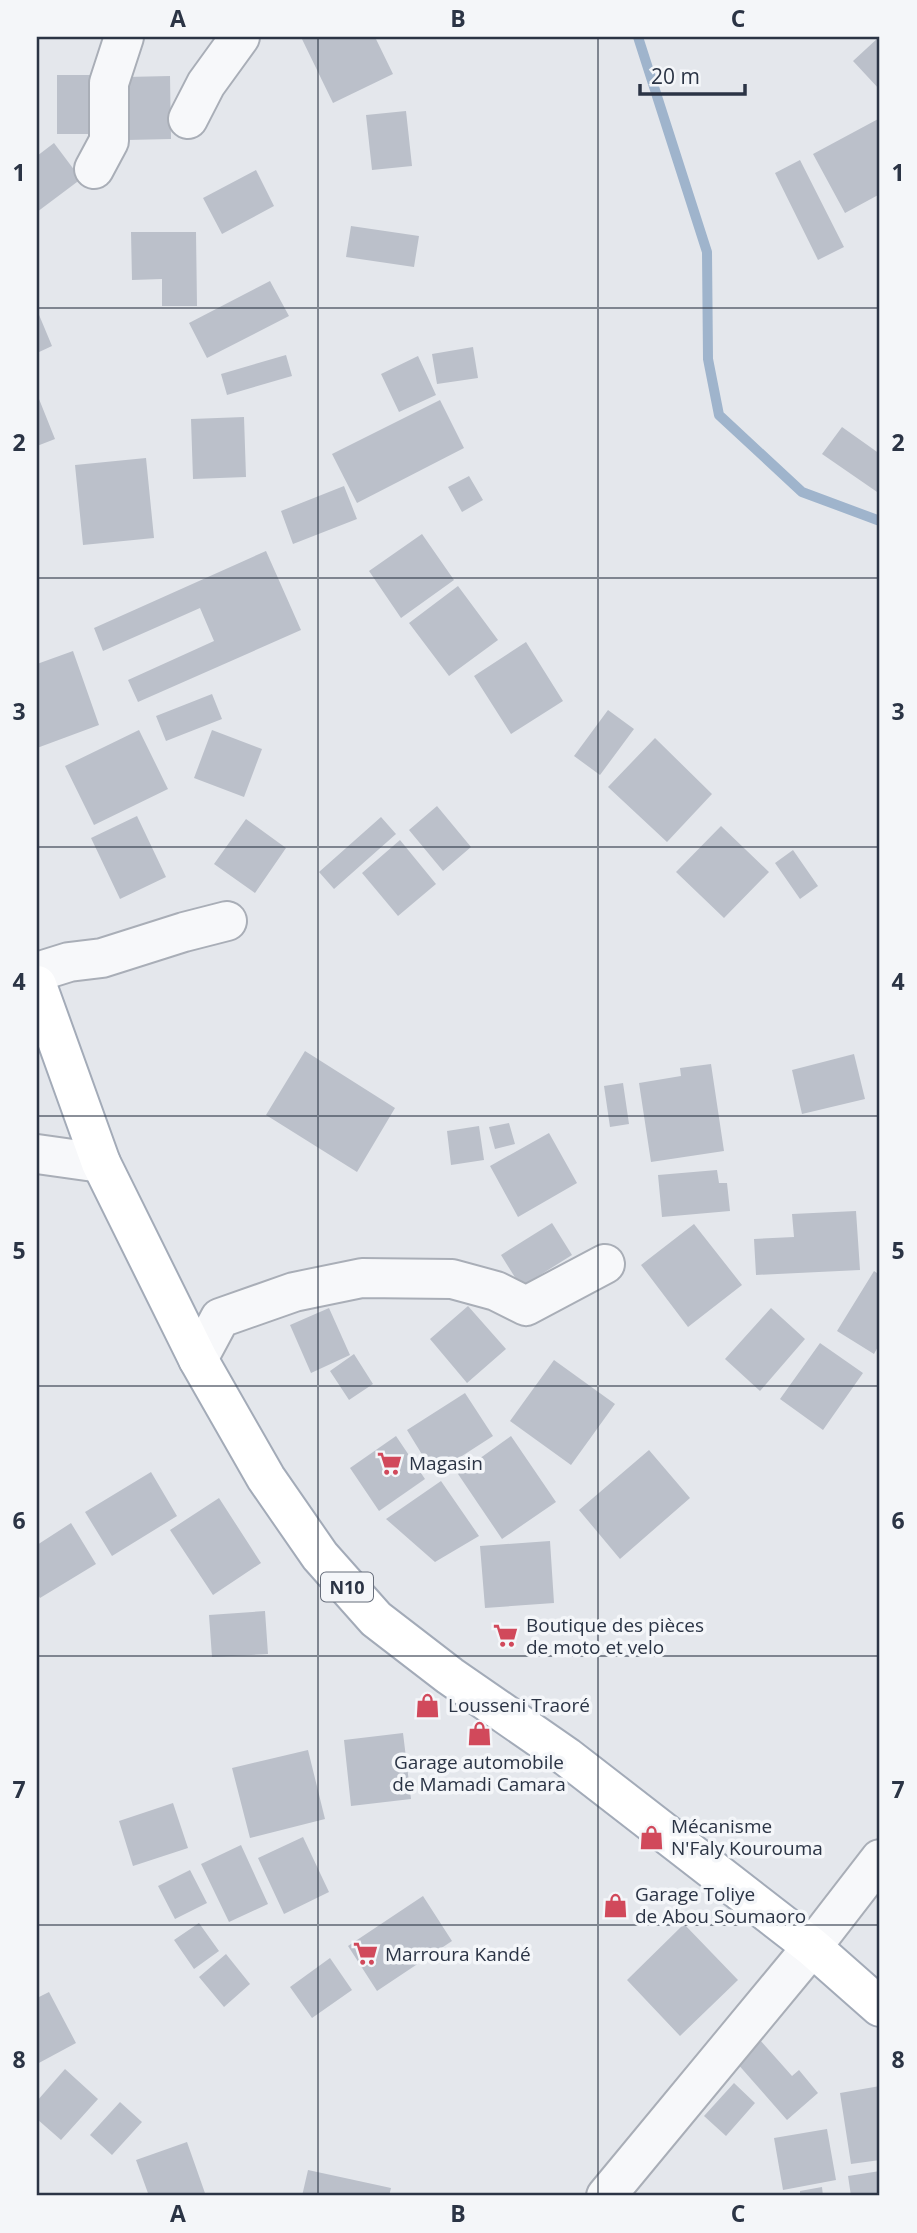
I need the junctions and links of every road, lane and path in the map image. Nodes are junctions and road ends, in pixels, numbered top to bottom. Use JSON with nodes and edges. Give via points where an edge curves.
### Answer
{"nodes":[{"id":1,"x":124,"y":37,"type":"edge"},
{"id":2,"x":240,"y":37,"type":"edge"},
{"id":3,"x":188,"y":120,"type":"dead end"},
{"id":4,"x":94,"y":169,"type":"dead end"},
{"id":5,"x":228,"y":921,"type":"dead end"},
{"id":6,"x":37,"y":972,"type":"edge"},
{"id":7,"x":37,"y":985,"type":"edge"},
{"id":8,"x":37,"y":1154,"type":"edge"},
{"id":9,"x":101,"y":1163,"type":"junction"},
{"id":10,"x":605,"y":1264,"type":"dead end"},
{"id":11,"x":198,"y":1359,"type":"junction"},
{"id":12,"x":880,"y":1859,"type":"edge"},
{"id":13,"x":812,"y":1947,"type":"junction"},
{"id":14,"x":880,"y":2007,"type":"edge"},
{"id":15,"x":606,"y":2196,"type":"edge"}],
"edges":[{"from":1,"to":4,"type":"street","via":[[109,82],[109,141]]},
{"from":2,"to":3,"type":"street"},
{"from":5,"to":6,"type":"street"},
{"from":7,"to":9,"type":"main road","number":"N10"},
{"from":8,"to":9,"type":"street"},
{"from":9,"to":11,"type":"main road","number":"N10"},
{"from":10,"to":11,"type":"street","via":[[526,1306],[496,1291],[452,1279],[362,1278],[294,1292],[220,1318]]},
{"from":11,"to":13,"type":"main road","number":"N10","via":[[267,1478],[320,1556],[376,1619],[567,1757]]},
{"from":12,"to":13,"type":"street"},
{"from":13,"to":14,"type":"main road","number":"N10"},
{"from":13,"to":15,"type":"street"}]}
